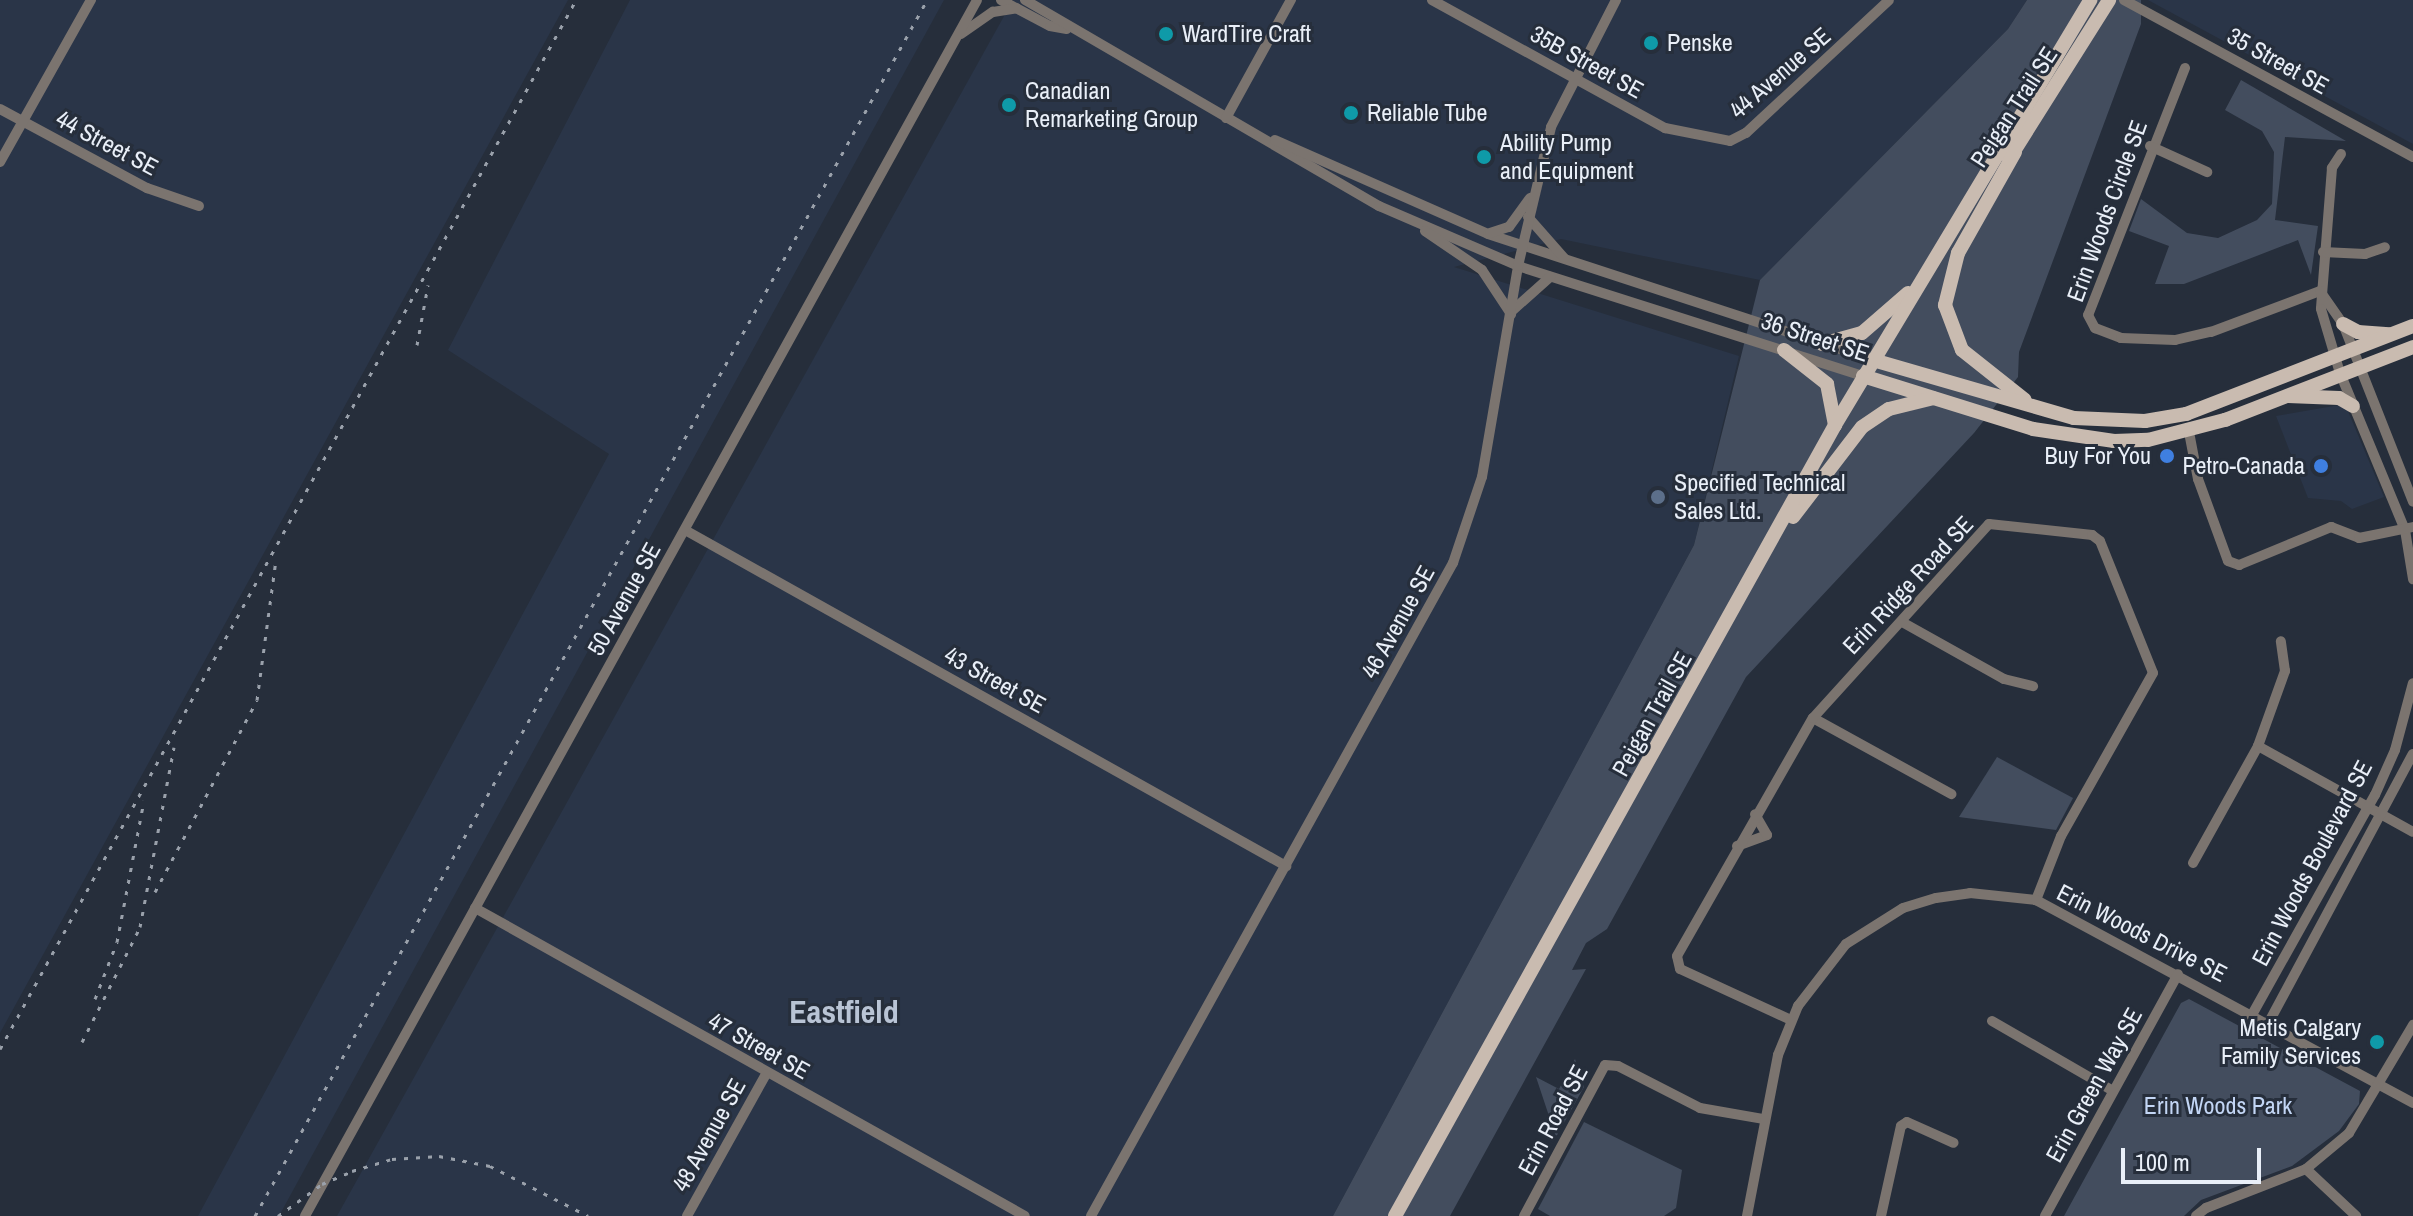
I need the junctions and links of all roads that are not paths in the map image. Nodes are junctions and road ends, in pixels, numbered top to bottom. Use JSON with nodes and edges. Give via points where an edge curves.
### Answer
{"nodes":[{"id":1,"x":91,"y":0,"type":"edge"},
{"id":2,"x":977,"y":0,"type":"edge"},
{"id":3,"x":1001,"y":0,"type":"edge"},
{"id":4,"x":1291,"y":0,"type":"edge"},
{"id":5,"x":1432,"y":0,"type":"edge"},
{"id":6,"x":1616,"y":0,"type":"edge"},
{"id":7,"x":1889,"y":0,"type":"edge"},
{"id":8,"x":2090,"y":0,"type":"edge"},
{"id":9,"x":2109,"y":0,"type":"edge"},
{"id":10,"x":2124,"y":0,"type":"edge"},
{"id":11,"x":1024,"y":3,"type":"edge"},
{"id":12,"x":956,"y":38,"type":"junction"},
{"id":13,"x":2185,"y":68,"type":"dead end"},
{"id":14,"x":1574,"y":77,"type":"junction"},
{"id":15,"x":0,"y":109,"type":"edge"},
{"id":16,"x":1226,"y":118,"type":"junction"},
{"id":17,"x":23,"y":121,"type":"junction"},
{"id":18,"x":1730,"y":141,"type":"joint"},
{"id":19,"x":2150,"y":146,"type":"junction"},
{"id":20,"x":2015,"y":152,"type":"junction"},
{"id":21,"x":2341,"y":154,"type":"dead end"},
{"id":22,"x":2413,"y":157,"type":"edge"},
{"id":23,"x":0,"y":162,"type":"edge"},
{"id":24,"x":2207,"y":172,"type":"dead end"},
{"id":25,"x":1533,"y":193,"type":"junction"},
{"id":26,"x":199,"y":206,"type":"dead end"},
{"id":27,"x":1528,"y":217,"type":"junction"},
{"id":28,"x":1411,"y":220,"type":"junction"},
{"id":29,"x":1488,"y":234,"type":"junction"},
{"id":30,"x":1950,"y":235,"type":"junction"},
{"id":31,"x":1522,"y":246,"type":"junction"},
{"id":32,"x":2385,"y":247,"type":"dead end"},
{"id":33,"x":2323,"y":252,"type":"junction"},
{"id":34,"x":1568,"y":262,"type":"junction"},
{"id":35,"x":1518,"y":266,"type":"junction"},
{"id":36,"x":1927,"y":272,"type":"junction"},
{"id":37,"x":1550,"y":277,"type":"junction"},
{"id":38,"x":2320,"y":291,"type":"junction"},
{"id":39,"x":1511,"y":314,"type":"junction"},
{"id":40,"x":2343,"y":324,"type":"junction"},
{"id":41,"x":2413,"y":326,"type":"edge"},
{"id":42,"x":2389,"y":334,"type":"junction"},
{"id":43,"x":1822,"y":344,"type":"junction"},
{"id":44,"x":2413,"y":347,"type":"edge"},
{"id":45,"x":1784,"y":350,"type":"junction"},
{"id":46,"x":2353,"y":350,"type":"junction"},
{"id":47,"x":2334,"y":357,"type":"junction"},
{"id":48,"x":1873,"y":360,"type":"junction"},
{"id":49,"x":2359,"y":366,"type":"junction"},
{"id":50,"x":2340,"y":373,"type":"junction"},
{"id":51,"x":1863,"y":376,"type":"junction"},
{"id":52,"x":2284,"y":396,"type":"junction"},
{"id":53,"x":1936,"y":398,"type":"junction"},
{"id":54,"x":2353,"y":406,"type":"junction"},
{"id":55,"x":2039,"y":409,"type":"junction"},
{"id":56,"x":1835,"y":425,"type":"junction"},
{"id":57,"x":2189,"y":432,"type":"junction"},
{"id":58,"x":2413,"y":502,"type":"edge"},
{"id":59,"x":2409,"y":528,"type":"edge"},
{"id":60,"x":685,"y":530,"type":"junction"},
{"id":61,"x":1779,"y":532,"type":"junction"},
{"id":62,"x":2413,"y":579,"type":"edge"},
{"id":63,"x":1902,"y":622,"type":"junction"},
{"id":64,"x":2281,"y":641,"type":"dead end"},
{"id":65,"x":2413,"y":683,"type":"edge"},
{"id":66,"x":2033,"y":686,"type":"dead end"},
{"id":67,"x":1813,"y":718,"type":"junction"},
{"id":68,"x":2258,"y":746,"type":"junction"},
{"id":69,"x":2413,"y":754,"type":"edge"},
{"id":70,"x":1951,"y":794,"type":"dead end"},
{"id":71,"x":2368,"y":809,"type":"junction"},
{"id":72,"x":1755,"y":814,"type":"junction"},
{"id":73,"x":2383,"y":817,"type":"junction"},
{"id":74,"x":2413,"y":832,"type":"edge"},
{"id":75,"x":1737,"y":846,"type":"junction"},
{"id":76,"x":2193,"y":863,"type":"dead end"},
{"id":77,"x":1286,"y":866,"type":"junction"},
{"id":78,"x":2036,"y":900,"type":"junction"},
{"id":79,"x":475,"y":908,"type":"junction"},
{"id":80,"x":2178,"y":974,"type":"junction"},
{"id":81,"x":2253,"y":1013,"type":"junction"},
{"id":82,"x":1791,"y":1020,"type":"junction"},
{"id":83,"x":1992,"y":1021,"type":"dead end"},
{"id":84,"x":2269,"y":1022,"type":"junction"},
{"id":85,"x":2413,"y":1025,"type":"edge"},
{"id":86,"x":766,"y":1074,"type":"junction"},
{"id":87,"x":2382,"y":1084,"type":"junction"},
{"id":88,"x":2113,"y":1091,"type":"junction"},
{"id":89,"x":2413,"y":1103,"type":"edge"},
{"id":90,"x":1764,"y":1119,"type":"junction"},
{"id":91,"x":1954,"y":1143,"type":"dead end"},
{"id":92,"x":2306,"y":1169,"type":"junction"},
{"id":93,"x":305,"y":1216,"type":"edge"},
{"id":94,"x":687,"y":1216,"type":"edge"},
{"id":95,"x":1025,"y":1216,"type":"edge"},
{"id":96,"x":1091,"y":1216,"type":"edge"},
{"id":97,"x":1395,"y":1216,"type":"edge"},
{"id":98,"x":1524,"y":1216,"type":"edge"},
{"id":99,"x":1747,"y":1216,"type":"edge"},
{"id":100,"x":1881,"y":1216,"type":"edge"},
{"id":101,"x":2045,"y":1216,"type":"edge"},
{"id":102,"x":2196,"y":1216,"type":"edge"},
{"id":103,"x":2356,"y":1216,"type":"edge"}],
"edges":[{"from":1,"to":17,"type":"street"},
{"from":2,"to":12,"type":"street","name":"50 Avenue SE"},
{"from":3,"to":11,"type":"street","name":"36 Street SE"},
{"from":4,"to":16,"type":"street"},
{"from":5,"to":14,"type":"street","name":"35B Street SE"},
{"from":6,"to":14,"type":"street","name":"46 Avenue SE"},
{"from":7,"to":18,"type":"street","name":"44 Avenue SE","via":[[1746,133]]},
{"from":8,"to":30,"type":"main road","name":"Peigan Trail SE"},
{"from":9,"to":20,"type":"main road","name":"Peigan Trail SE"},
{"from":10,"to":22,"type":"street","name":"35 Street SE"},
{"from":11,"to":12,"type":"street","via":[[993,12]]},
{"from":11,"to":16,"type":"street","name":"36 Street SE"},
{"from":12,"to":60,"type":"street","name":"50 Avenue SE"},
{"from":13,"to":19,"type":"street","name":"Erin Woods Circle SE"},
{"from":14,"to":18,"type":"street","name":"35B Street SE","via":[[1665,128]]},
{"from":14,"to":25,"type":"street","name":"46 Avenue SE","via":[[1551,127]]},
{"from":15,"to":17,"type":"street","name":"44 Street SE"},
{"from":16,"to":28,"type":"street","name":"36 Street SE"},
{"from":16,"to":29,"type":"street","name":"36 Street SE"},
{"from":17,"to":23,"type":"street"},
{"from":17,"to":26,"type":"street","name":"44 Street SE","via":[[147,188]]},
{"from":19,"to":24,"type":"street"},
{"from":19,"to":38,"type":"street","name":"Erin Woods Circle SE","via":[[2088,315],[2095,328],[2121,338],[2175,340]]},
{"from":20,"to":30,"type":"main road","name":"Peigan Trail SE"},
{"from":20,"to":55,"type":"main road","via":[[1958,253],[1945,305],[1962,350]]},
{"from":21,"to":33,"type":"street","via":[[2332,168]]},
{"from":25,"to":27,"type":"street","name":"46 Avenue SE"},
{"from":25,"to":29,"type":"street","via":[[1509,227]]},
{"from":27,"to":31,"type":"street","name":"46 Avenue SE"},
{"from":27,"to":34,"type":"street"},
{"from":28,"to":35,"type":"street","name":"36 Street SE"},
{"from":28,"to":39,"type":"street","via":[[1482,270]]},
{"from":29,"to":31,"type":"street","name":"36 Street SE"},
{"from":30,"to":36,"type":"main road","name":"Peigan Trail SE"},
{"from":31,"to":34,"type":"street","name":"36 Street SE"},
{"from":31,"to":35,"type":"street","name":"46 Avenue SE"},
{"from":32,"to":33,"type":"street","via":[[2365,254]]},
{"from":33,"to":38,"type":"street"},
{"from":34,"to":43,"type":"street","name":"36 Street SE"},
{"from":35,"to":37,"type":"street","name":"36 Street SE"},
{"from":35,"to":39,"type":"street","name":"46 Avenue SE"},
{"from":36,"to":43,"type":"main road","via":[[1862,333]]},
{"from":36,"to":48,"type":"main road","name":"Peigan Trail SE"},
{"from":37,"to":39,"type":"street"},
{"from":37,"to":45,"type":"street","name":"36 Street SE"},
{"from":38,"to":40,"type":"street"},
{"from":38,"to":47,"type":"street"},
{"from":39,"to":77,"type":"street","name":"46 Avenue SE","via":[[1482,477],[1453,563]]},
{"from":40,"to":42,"type":"main road","via":[[2358,332]]},
{"from":40,"to":46,"type":"street"},
{"from":41,"to":42,"type":"main road","name":"36 Street SE"},
{"from":42,"to":46,"type":"main road","name":"36 Street SE"},
{"from":43,"to":48,"type":"street","name":"36 Street SE"},
{"from":44,"to":49,"type":"main road","name":"36 Street SE"},
{"from":45,"to":51,"type":"street","name":"36 Street SE"},
{"from":45,"to":56,"type":"main road","via":[[1827,384]]},
{"from":46,"to":47,"type":"main road","name":"36 Street SE"},
{"from":46,"to":49,"type":"street"},
{"from":47,"to":50,"type":"street"},
{"from":47,"to":55,"type":"main road","name":"36 Street SE","via":[[2186,414],[2145,421],[2074,418]]},
{"from":48,"to":51,"type":"main road","name":"Peigan Trail SE"},
{"from":48,"to":55,"type":"main road","name":"36 Street SE"},
{"from":49,"to":50,"type":"main road","name":"36 Street SE"},
{"from":49,"to":58,"type":"street"},
{"from":50,"to":52,"type":"main road","name":"36 Street SE"},
{"from":50,"to":54,"type":"street"},
{"from":51,"to":53,"type":"main road","name":"36 Street SE"},
{"from":51,"to":56,"type":"main road","name":"Peigan Trail SE"},
{"from":52,"to":54,"type":"main road","via":[[2339,398]]},
{"from":52,"to":57,"type":"main road","name":"36 Street SE"},
{"from":53,"to":57,"type":"main road","name":"36 Street SE","via":[[2073,437],[2148,440]]},
{"from":53,"to":61,"type":"main road","via":[[1889,409],[1862,427]]},
{"from":54,"to":59,"type":"street"},
{"from":56,"to":61,"type":"main road","name":"Peigan Trail SE"},
{"from":57,"to":59,"type":"street","via":[[2198,479],[2228,561],[2239,565],[2331,527],[2359,538]]},
{"from":59,"to":62,"type":"street"},
{"from":60,"to":77,"type":"street","name":"43 Street SE"},
{"from":60,"to":79,"type":"street","name":"50 Avenue SE"},
{"from":61,"to":97,"type":"main road","name":"Peigan Trail SE"},
{"from":63,"to":66,"type":"street","via":[[2004,679]]},
{"from":63,"to":67,"type":"street","name":"Erin Ridge Road SE"},
{"from":63,"to":78,"type":"street","name":"Erin Ridge Road SE","via":[[1989,524],[2092,535],[2100,541],[2153,673],[2061,836]]},
{"from":64,"to":68,"type":"street","via":[[2285,671]]},
{"from":65,"to":71,"type":"street","name":"Erin Woods Boulevard SE","via":[[2395,750]]},
{"from":67,"to":70,"type":"street"},
{"from":67,"to":72,"type":"street","name":"Erin Ridge Road SE"},
{"from":68,"to":71,"type":"street"},
{"from":68,"to":76,"type":"street"},
{"from":69,"to":73,"type":"street","name":"Erin Woods Boulevard SE"},
{"from":71,"to":73,"type":"street"},
{"from":71,"to":81,"type":"street","name":"Erin Woods Boulevard SE"},
{"from":72,"to":75,"type":"street","name":"Erin Ridge Road SE"},
{"from":72,"to":75,"type":"street","name":"Erin Ridge Road SE","via":[[1767,835]]},
{"from":73,"to":74,"type":"street"},
{"from":73,"to":84,"type":"street","name":"Erin Woods Boulevard SE"},
{"from":75,"to":82,"type":"street","name":"Erin Ridge Road SE","via":[[1677,956],[1680,969]]},
{"from":77,"to":96,"type":"street","name":"46 Avenue SE"},
{"from":78,"to":80,"type":"street","name":"Erin Woods Drive SE"},
{"from":78,"to":82,"type":"street","name":"Erin Woods Drive SE","via":[[1970,893],[1903,908],[1846,944],[1819,972]]},
{"from":79,"to":86,"type":"street","name":"47 Street SE"},
{"from":79,"to":93,"type":"street","name":"50 Avenue SE"},
{"from":80,"to":81,"type":"street","name":"Erin Woods Drive SE"},
{"from":80,"to":88,"type":"street","name":"Erin Green Way SE"},
{"from":81,"to":84,"type":"street","name":"Erin Woods Drive SE"},
{"from":82,"to":90,"type":"street","name":"Erin Woods Drive SE"},
{"from":83,"to":88,"type":"street"},
{"from":84,"to":87,"type":"street","name":"Erin Woods Drive SE"},
{"from":85,"to":87,"type":"street"},
{"from":86,"to":94,"type":"street","name":"48 Avenue SE"},
{"from":86,"to":95,"type":"street","name":"47 Street SE"},
{"from":87,"to":89,"type":"street","name":"Erin Woods Drive SE"},
{"from":87,"to":92,"type":"street","via":[[2349,1133]]},
{"from":88,"to":101,"type":"street","name":"Erin Green Way SE"},
{"from":90,"to":98,"type":"street","name":"Erin Road SE","via":[[1700,1108],[1618,1066],[1605,1065]]},
{"from":90,"to":99,"type":"street","name":"Erin Woods Drive SE"},
{"from":91,"to":100,"type":"street","via":[[1907,1122],[1901,1126]]},
{"from":92,"to":102,"type":"street"},
{"from":92,"to":103,"type":"street"}]}
